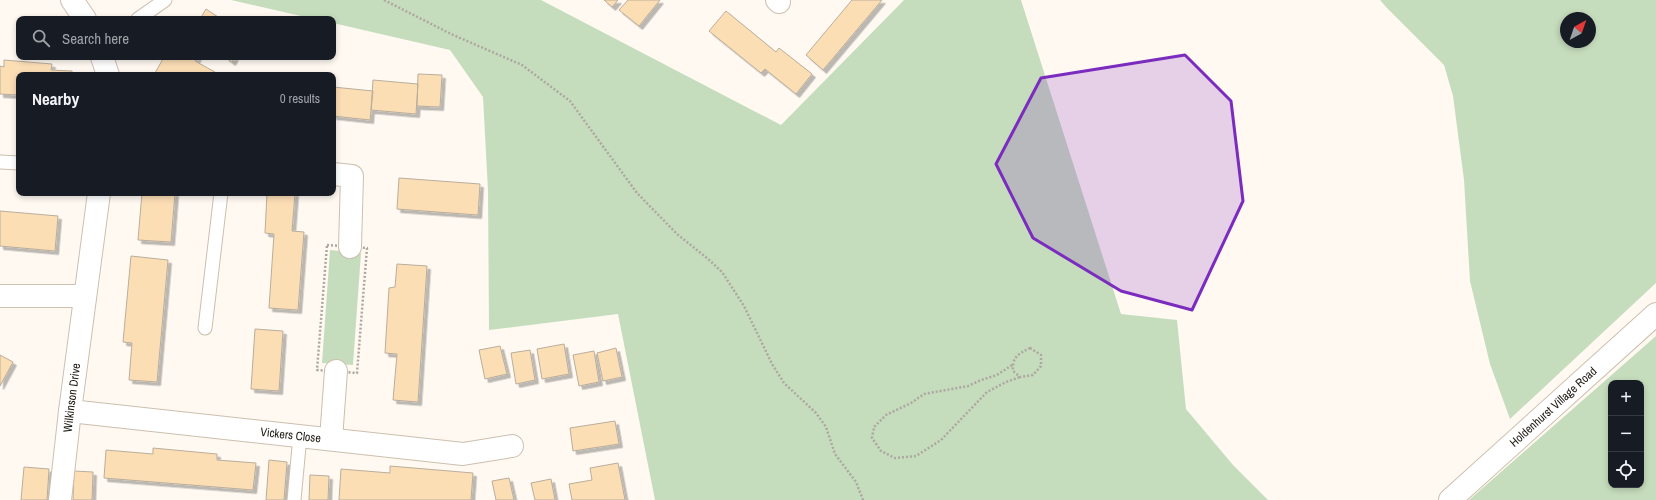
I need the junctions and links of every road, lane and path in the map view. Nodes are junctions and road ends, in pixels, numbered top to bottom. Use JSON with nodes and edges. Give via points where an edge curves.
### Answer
{"nodes":[{"id":1,"x":72,"y":0,"type":"edge"},
{"id":2,"x":165,"y":0,"type":"edge"},
{"id":3,"x":384,"y":0,"type":"edge"},
{"id":4,"x":83,"y":16,"type":"edge"},
{"id":5,"x":142,"y":16,"type":"edge"},
{"id":6,"x":103,"y":60,"type":"edge"},
{"id":7,"x":107,"y":72,"type":"edge"},
{"id":8,"x":0,"y":162,"type":"edge"},
{"id":9,"x":16,"y":163,"type":"edge"},
{"id":10,"x":336,"y":174,"type":"edge"},
{"id":11,"x":99,"y":196,"type":"edge"},
{"id":12,"x":221,"y":196,"type":"edge"},
{"id":13,"x":350,"y":246,"type":"junction"},
{"id":14,"x":0,"y":296,"type":"edge"},
{"id":15,"x":85,"y":296,"type":"junction"},
{"id":16,"x":1656,"y":314,"type":"edge"},
{"id":17,"x":205,"y":328,"type":"dead end"},
{"id":18,"x":1012,"y":365,"type":"junction"},
{"id":19,"x":336,"y":371,"type":"junction"},
{"id":20,"x":1020,"y":377,"type":"junction"},
{"id":21,"x":70,"y":411,"type":"junction"},
{"id":22,"x":300,"y":436,"type":"junction"},
{"id":23,"x":331,"y":439,"type":"junction"},
{"id":24,"x":512,"y":446,"type":"dead end"},
{"id":25,"x":60,"y":500,"type":"edge"},
{"id":26,"x":294,"y":500,"type":"edge"},
{"id":27,"x":863,"y":500,"type":"edge"},
{"id":28,"x":1450,"y":500,"type":"edge"}],
"edges":[{"from":1,"to":4,"type":"street"},
{"from":2,"to":5,"type":"lane"},
{"from":3,"to":27,"type":"path","via":[[451,34],[522,65],[570,101],[638,194],[677,234],[722,272],[744,306],[784,383],[816,413],[826,427],[835,454],[856,482]]},
{"from":6,"to":7,"type":"street"},
{"from":8,"to":9,"type":"lane"},
{"from":10,"to":13,"type":"street","via":[[352,176]]},
{"from":11,"to":15,"type":"street","name":"Wilkinson Drive"},
{"from":12,"to":17,"type":"lane"},
{"from":13,"to":19,"type":"path","via":[[367,248],[357,373]]},
{"from":13,"to":19,"type":"path","via":[[327,245],[317,370]]},
{"from":14,"to":15,"type":"street"},
{"from":15,"to":21,"type":"street","name":"Wilkinson Drive"},
{"from":16,"to":28,"type":"street","name":"Holdenhurst Village Road"},
{"from":18,"to":20,"type":"path","via":[[1012,371]]},
{"from":18,"to":20,"type":"path","via":[[1018,354],[1030,348],[1040,355],[1041,366],[1033,375]]},
{"from":18,"to":20,"type":"path","via":[[997,375],[968,386],[924,394],[886,415],[874,427],[872,438],[881,451],[895,458],[916,456],[941,440],[987,392]]},
{"from":19,"to":23,"type":"street"},
{"from":21,"to":22,"type":"street","name":"Vickers Close"},
{"from":21,"to":25,"type":"street","name":"Wilkinson Drive"},
{"from":22,"to":23,"type":"street","name":"Vickers Close"},
{"from":22,"to":26,"type":"lane"},
{"from":23,"to":24,"type":"street","name":"Vickers Close","via":[[463,454]]}]}
